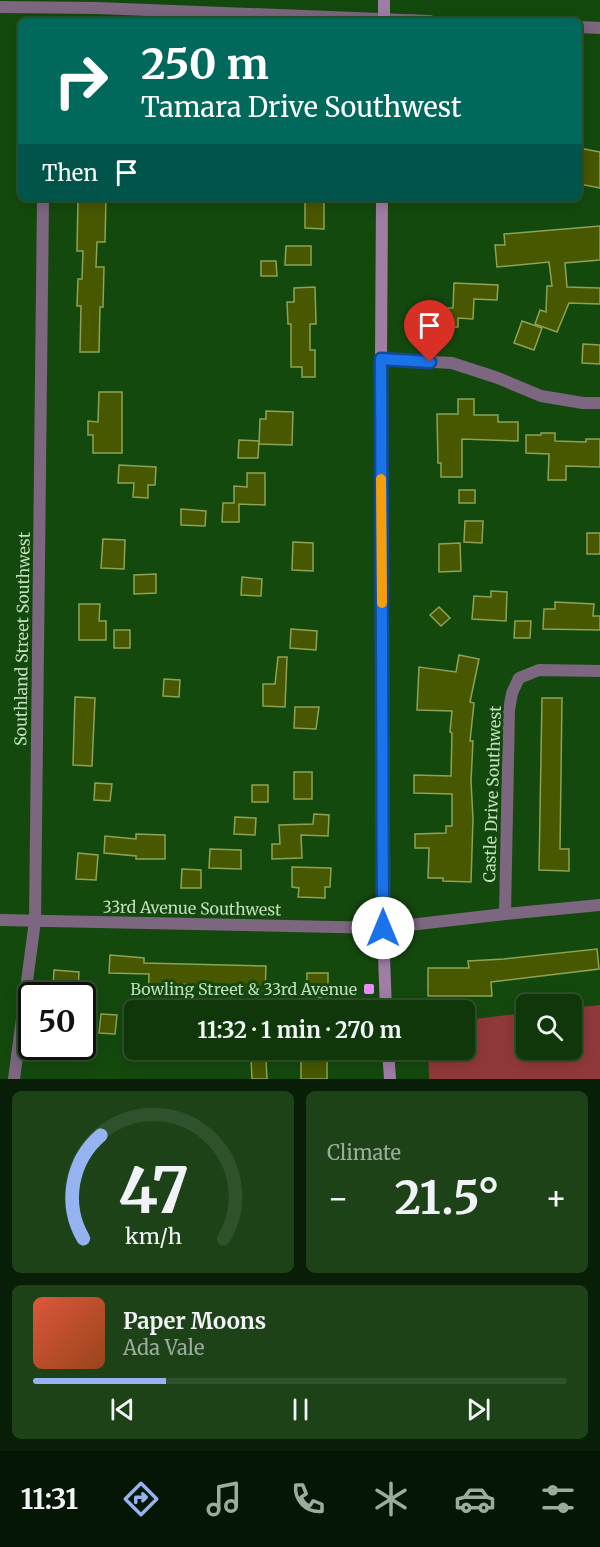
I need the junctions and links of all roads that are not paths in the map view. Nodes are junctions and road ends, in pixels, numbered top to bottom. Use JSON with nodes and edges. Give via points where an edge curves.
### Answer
{"nodes":[{"id":1,"x":384,"y":0,"type":"edge"},
{"id":2,"x":97,"y":4,"type":"edge"},
{"id":3,"x":0,"y":7,"type":"edge"},
{"id":4,"x":45,"y":15,"type":"edge"},
{"id":5,"x":348,"y":18,"type":"edge"},
{"id":6,"x":384,"y":18,"type":"edge"},
{"id":7,"x":582,"y":27,"type":"edge"},
{"id":8,"x":600,"y":28,"type":"edge"},
{"id":9,"x":43,"y":201,"type":"edge"},
{"id":10,"x":382,"y":201,"type":"edge"},
{"id":11,"x":381,"y":359,"type":"junction"},
{"id":12,"x":600,"y":404,"type":"edge"},
{"id":13,"x":600,"y":671,"type":"edge"},
{"id":14,"x":600,"y":906,"type":"edge"},
{"id":15,"x":505,"y":914,"type":"junction"},
{"id":16,"x":0,"y":920,"type":"edge"},
{"id":17,"x":35,"y":921,"type":"junction"},
{"id":18,"x":383,"y":928,"type":"junction"},
{"id":19,"x":386,"y":1000,"type":"edge"},
{"id":20,"x":389,"y":1060,"type":"edge"},
{"id":21,"x":14,"y":1079,"type":"edge"},
{"id":22,"x":390,"y":1079,"type":"edge"}],
"edges":[{"from":1,"to":6,"type":"main road"},
{"from":2,"to":4,"type":"street"},
{"from":2,"to":5,"type":"street"},
{"from":3,"to":4,"type":"street"},
{"from":7,"to":8,"type":"street"},
{"from":9,"to":17,"type":"street","name":"Southland Street Southwest"},
{"from":10,"to":11,"type":"main road"},
{"from":11,"to":12,"type":"street","via":[[452,363],[541,396]]},
{"from":11,"to":18,"type":"main road"},
{"from":13,"to":15,"type":"street","name":"Castle Drive Southwest","via":[[539,670],[519,678],[512,693],[508,710]]},
{"from":14,"to":15,"type":"street","name":"33rd Avenue Southwest"},
{"from":15,"to":18,"type":"street","name":"33rd Avenue Southwest"},
{"from":16,"to":17,"type":"street","name":"33rd Avenue Southwest"},
{"from":17,"to":18,"type":"street","name":"33rd Avenue Southwest"},
{"from":17,"to":21,"type":"street","name":"Southland Street Southwest"},
{"from":18,"to":19,"type":"main road"},
{"from":20,"to":22,"type":"main road"}]}
